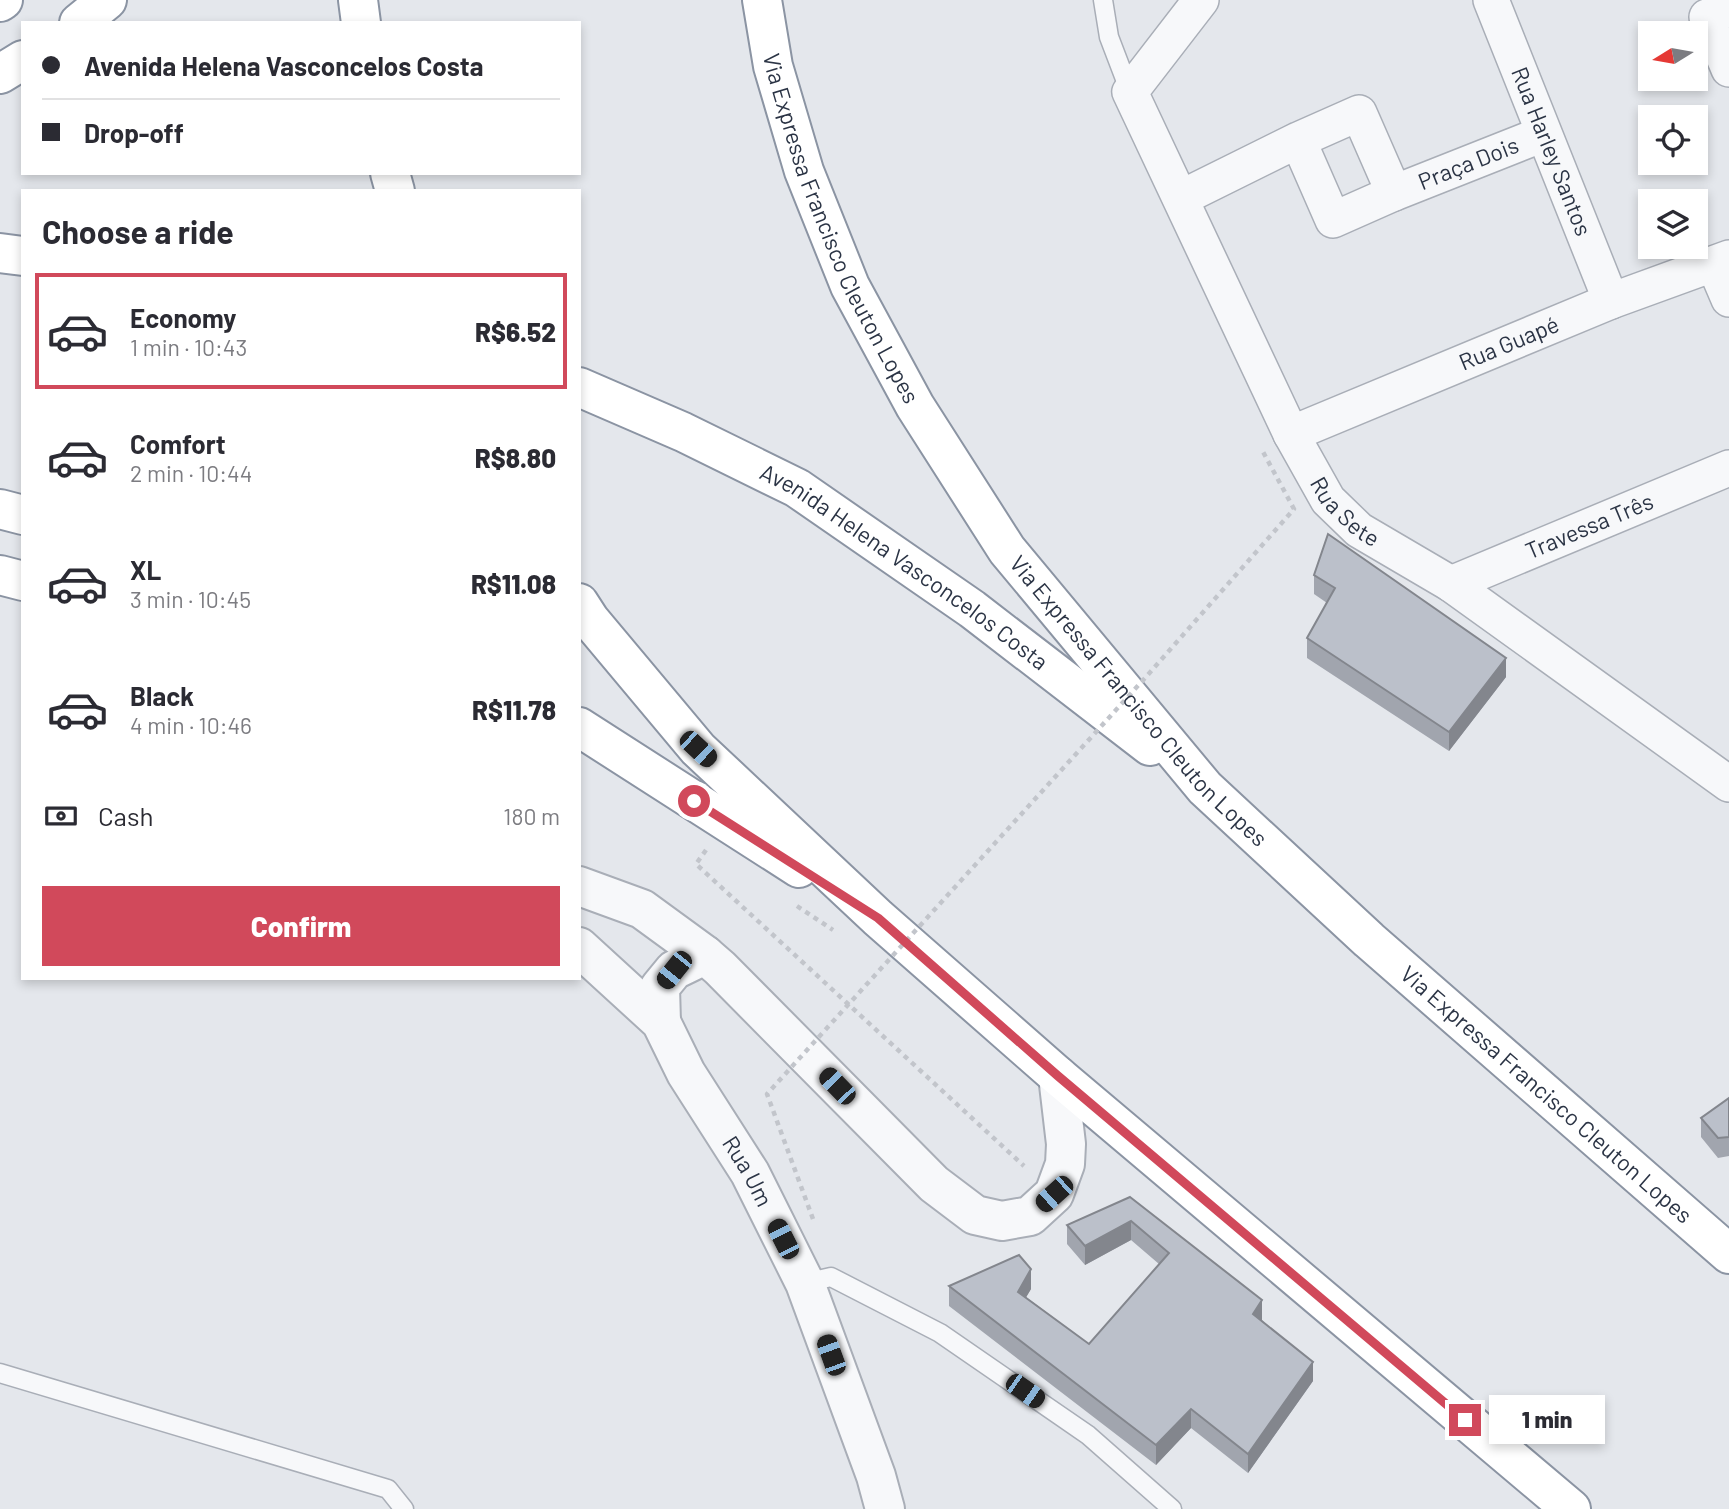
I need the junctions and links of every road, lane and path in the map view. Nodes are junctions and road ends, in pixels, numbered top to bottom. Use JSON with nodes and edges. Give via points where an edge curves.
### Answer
{"nodes":[{"id":1,"x":107,"y":0,"type":"edge"},
{"id":2,"x":358,"y":0,"type":"edge"},
{"id":3,"x":762,"y":0,"type":"edge"},
{"id":4,"x":1103,"y":0,"type":"edge"},
{"id":5,"x":1201,"y":0,"type":"edge"},
{"id":6,"x":1495,"y":1,"type":"edge"},
{"id":7,"x":1708,"y":8,"type":"edge"},
{"id":8,"x":81,"y":21,"type":"edge"},
{"id":9,"x":361,"y":21,"type":"edge"},
{"id":10,"x":21,"y":61,"type":"edge"},
{"id":11,"x":1729,"y":69,"type":"edge"},
{"id":12,"x":0,"y":74,"type":"edge"},
{"id":13,"x":1130,"y":92,"type":"junction"},
{"id":14,"x":1543,"y":134,"type":"junction"},
{"id":15,"x":1298,"y":140,"type":"junction"},
{"id":16,"x":1394,"y":193,"type":"junction"},
{"id":17,"x":1181,"y":198,"type":"junction"},
{"id":18,"x":0,"y":253,"type":"edge"},
{"id":19,"x":21,"y":256,"type":"edge"},
{"id":20,"x":1721,"y":261,"type":"edge"},
{"id":21,"x":1729,"y":299,"type":"edge"},
{"id":22,"x":1611,"y":301,"type":"junction"},
{"id":23,"x":581,"y":388,"type":"edge"},
{"id":24,"x":1276,"y":442,"type":"junction"},
{"id":25,"x":1729,"y":468,"type":"edge"},
{"id":26,"x":0,"y":509,"type":"edge"},
{"id":27,"x":21,"y":514,"type":"edge"},
{"id":28,"x":0,"y":575,"type":"edge"},
{"id":29,"x":21,"y":580,"type":"edge"},
{"id":30,"x":1451,"y":584,"type":"junction"},
{"id":31,"x":581,"y":606,"type":"edge"},
{"id":32,"x":581,"y":728,"type":"edge"},
{"id":33,"x":1729,"y":784,"type":"edge"},
{"id":34,"x":1205,"y":788,"type":"junction"},
{"id":35,"x":707,"y":847,"type":"dead end"},
{"id":36,"x":581,"y":887,"type":"edge"},
{"id":37,"x":878,"y":918,"type":"junction"},
{"id":38,"x":581,"y":949,"type":"edge"},
{"id":39,"x":705,"y":955,"type":"junction"},
{"id":40,"x":661,"y":1023,"type":"junction"},
{"id":41,"x":1058,"y":1076,"type":"junction"},
{"id":42,"x":1054,"y":1194,"type":"junction"},
{"id":43,"x":813,"y":1219,"type":"dead end"},
{"id":44,"x":1729,"y":1254,"type":"edge"},
{"id":45,"x":805,"y":1283,"type":"junction"},
{"id":46,"x":0,"y":1373,"type":"edge"},
{"id":47,"x":404,"y":1509,"type":"edge"},
{"id":48,"x":885,"y":1509,"type":"edge"},
{"id":49,"x":1172,"y":1509,"type":"edge"},
{"id":50,"x":1571,"y":1509,"type":"edge"}],
"edges":[{"from":1,"to":8,"type":"highway"},
{"from":2,"to":9,"type":"highway"},
{"from":3,"to":34,"type":"highway","name":"Via Expressa Francisco Cleuton Lopes","via":[[774,66],[804,171],[850,286],[915,406],[1007,550]]},
{"from":4,"to":13,"type":"lane","via":[[1109,37]]},
{"from":5,"to":13,"type":"street"},
{"from":6,"to":14,"type":"street","name":"Rua Harley Santos"},
{"from":7,"to":11,"type":"street"},
{"from":10,"to":12,"type":"highway"},
{"from":13,"to":17,"type":"street","name":"Rua Sete"},
{"from":14,"to":16,"type":"street","name":"Praça Dois"},
{"from":14,"to":22,"type":"street","name":"Rua Harley Santos"},
{"from":15,"to":16,"type":"street","name":"Praça Dois","via":[[1333,220]]},
{"from":15,"to":16,"type":"street","name":"Praça Dois","via":[[1359,113]]},
{"from":15,"to":17,"type":"street","name":"Praça Dois"},
{"from":17,"to":24,"type":"street","name":"Rua Sete"},
{"from":18,"to":19,"type":"highway"},
{"from":20,"to":21,"type":"street"},
{"from":20,"to":22,"type":"street","name":"Rua Guapé"},
{"from":22,"to":24,"type":"street","name":"Rua Guapé"},
{"from":23,"to":34,"type":"highway","name":"Avenida Helena Vasconcelos Costa","via":[[797,488],[972,609]]},
{"from":24,"to":30,"type":"street","name":"Rua Sete","via":[[1359,530]]},
{"from":24,"to":43,"type":"path","bridge":true,"via":[[1294,509],[767,1094]]},
{"from":25,"to":30,"type":"street","name":"Travessa Três"},
{"from":26,"to":27,"type":"highway"},
{"from":28,"to":29,"type":"highway"},
{"from":30,"to":33,"type":"street","name":"Rua Sete"},
{"from":31,"to":37,"type":"highway","via":[[698,749]]},
{"from":32,"to":37,"type":"highway"},
{"from":34,"to":44,"type":"highway","name":"Via Expressa Francisco Cleuton Lopes","via":[[1369,940]]},
{"from":35,"to":42,"type":"path","via":[[696,864]]},
{"from":36,"to":39,"type":"street","via":[[642,909]]},
{"from":37,"to":41,"type":"highway"},
{"from":38,"to":40,"type":"street","name":"Rua Um"},
{"from":39,"to":40,"type":"street","via":[[674,970],[660,987]]},
{"from":39,"to":42,"type":"street","via":[[934,1184],[975,1215],[1002,1221],[1030,1216]]},
{"from":40,"to":45,"type":"street","name":"Rua Um","via":[[686,1073],[750,1173]]},
{"from":41,"to":42,"type":"street","via":[[1066,1144],[1065,1164]]},
{"from":41,"to":50,"type":"highway"},
{"from":45,"to":48,"type":"street","name":"Rua Um"},
{"from":45,"to":49,"type":"lane","via":[[831,1278],[940,1333],[1088,1435]]},
{"from":46,"to":47,"type":"lane","via":[[388,1489]]}]}
